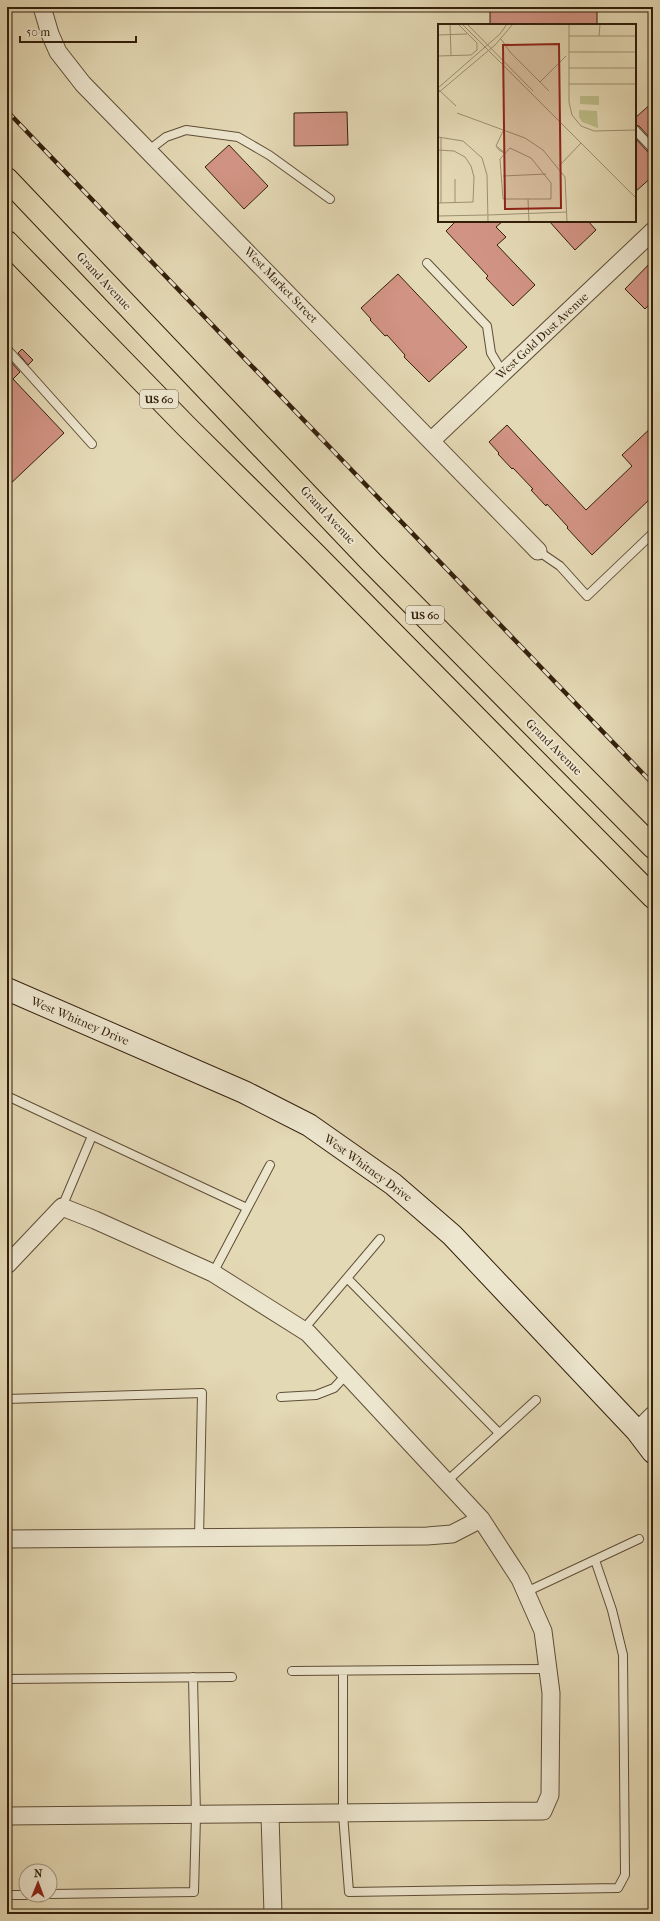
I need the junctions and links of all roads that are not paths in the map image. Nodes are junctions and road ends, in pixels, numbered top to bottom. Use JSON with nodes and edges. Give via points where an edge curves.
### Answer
{"nodes":[{"id":1,"x":42,"y":7,"type":"edge"},
{"id":2,"x":636,"y":131,"type":"edge"},
{"id":3,"x":653,"y":149,"type":"edge"},
{"id":4,"x":150,"y":150,"type":"junction"},
{"id":5,"x":7,"y":179,"type":"edge"},
{"id":6,"x":330,"y":199,"type":"dead end"},
{"id":7,"x":653,"y":231,"type":"edge"},
{"id":8,"x":7,"y":242,"type":"edge"},
{"id":9,"x":427,"y":263,"type":"dead end"},
{"id":10,"x":7,"y":349,"type":"edge"},
{"id":11,"x":503,"y":373,"type":"junction"},
{"id":12,"x":432,"y":440,"type":"junction"},
{"id":13,"x":92,"y":444,"type":"dead end"},
{"id":14,"x":653,"y":532,"type":"edge"},
{"id":15,"x":538,"y":551,"type":"joint"},
{"id":16,"x":653,"y":847,"type":"edge"},
{"id":17,"x":653,"y":897,"type":"edge"},
{"id":18,"x":7,"y":989,"type":"edge"},
{"id":19,"x":7,"y":1096,"type":"edge"},
{"id":20,"x":92,"y":1136,"type":"junction"},
{"id":21,"x":270,"y":1164,"type":"dead end"},
{"id":22,"x":62,"y":1207,"type":"junction"},
{"id":23,"x":247,"y":1208,"type":"junction"},
{"id":24,"x":380,"y":1239,"type":"dead end"},
{"id":25,"x":7,"y":1265,"type":"edge"},
{"id":26,"x":213,"y":1273,"type":"junction"},
{"id":27,"x":347,"y":1278,"type":"junction"},
{"id":28,"x":303,"y":1330,"type":"junction"},
{"id":29,"x":346,"y":1375,"type":"junction"},
{"id":30,"x":281,"y":1396,"type":"dead end"},
{"id":31,"x":7,"y":1399,"type":"edge"},
{"id":32,"x":536,"y":1400,"type":"dead end"},
{"id":33,"x":653,"y":1415,"type":"edge"},
{"id":34,"x":637,"y":1431,"type":"junction"},
{"id":35,"x":499,"y":1433,"type":"junction"},
{"id":36,"x":653,"y":1452,"type":"edge"},
{"id":37,"x":446,"y":1482,"type":"junction"},
{"id":38,"x":481,"y":1519,"type":"junction"},
{"id":39,"x":199,"y":1538,"type":"junction"},
{"id":40,"x":639,"y":1539,"type":"dead end"},
{"id":41,"x":7,"y":1540,"type":"edge"},
{"id":42,"x":594,"y":1560,"type":"junction"},
{"id":43,"x":526,"y":1592,"type":"junction"},
{"id":44,"x":548,"y":1669,"type":"junction"},
{"id":45,"x":292,"y":1671,"type":"dead end"},
{"id":46,"x":342,"y":1671,"type":"junction"},
{"id":47,"x":232,"y":1677,"type":"dead end"},
{"id":48,"x":193,"y":1678,"type":"junction"},
{"id":49,"x":7,"y":1679,"type":"edge"},
{"id":50,"x":343,"y":1814,"type":"junction"},
{"id":51,"x":270,"y":1815,"type":"junction"},
{"id":52,"x":7,"y":1816,"type":"edge"},
{"id":53,"x":196,"y":1816,"type":"junction"},
{"id":54,"x":58,"y":1894,"type":"edge"},
{"id":55,"x":7,"y":1895,"type":"edge"},
{"id":56,"x":18,"y":1895,"type":"edge"},
{"id":57,"x":273,"y":1914,"type":"edge"}],
"edges":[{"from":1,"to":4,"type":"street","name":"West Market Street","via":[[58,52],[83,84]]},
{"from":2,"to":3,"type":"lane"},
{"from":4,"to":6,"type":"lane","via":[[166,137],[186,130],[238,137],[269,155]]},
{"from":4,"to":12,"type":"street","name":"West Market Street"},
{"from":5,"to":16,"type":"highway","name":"Grand Avenue","number":"US 60","via":[[372,563]]},
{"from":7,"to":11,"type":"street","name":"West Gold Dust Avenue"},
{"from":8,"to":17,"type":"highway","number":"US 60"},
{"from":9,"to":11,"type":"lane","via":[[487,326],[491,353]]},
{"from":10,"to":13,"type":"lane"},
{"from":11,"to":12,"type":"street","name":"West Gold Dust Avenue"},
{"from":12,"to":15,"type":"street","name":"West Market Street"},
{"from":14,"to":15,"type":"lane","via":[[587,596],[560,566]]},
{"from":18,"to":34,"type":"street","name":"West Whitney Drive","via":[[244,1092],[308,1125],[365,1163],[452,1235]]},
{"from":19,"to":20,"type":"lane"},
{"from":20,"to":22,"type":"lane"},
{"from":20,"to":23,"type":"lane"},
{"from":21,"to":23,"type":"lane"},
{"from":22,"to":25,"type":"street"},
{"from":22,"to":26,"type":"street"},
{"from":23,"to":26,"type":"lane"},
{"from":24,"to":27,"type":"lane"},
{"from":26,"to":28,"type":"street"},
{"from":27,"to":28,"type":"lane"},
{"from":27,"to":35,"type":"lane"},
{"from":28,"to":29,"type":"street"},
{"from":29,"to":30,"type":"lane","via":[[334,1388],[316,1395]]},
{"from":29,"to":37,"type":"street"},
{"from":31,"to":39,"type":"lane","via":[[202,1393]]},
{"from":32,"to":35,"type":"lane"},
{"from":33,"to":34,"type":"street"},
{"from":34,"to":36,"type":"street","name":"West Whitney Drive"},
{"from":35,"to":37,"type":"lane"},
{"from":37,"to":38,"type":"street"},
{"from":38,"to":39,"type":"street","via":[[452,1534],[427,1536]]},
{"from":38,"to":43,"type":"street","via":[[520,1578]]},
{"from":39,"to":41,"type":"street"},
{"from":40,"to":42,"type":"lane"},
{"from":42,"to":43,"type":"lane"},
{"from":42,"to":50,"type":"lane","via":[[612,1610],[622,1655],[625,1876],[618,1888],[349,1892]]},
{"from":43,"to":44,"type":"street","via":[[543,1631]]},
{"from":44,"to":46,"type":"lane"},
{"from":44,"to":50,"type":"street","via":[[551,1693],[550,1795],[543,1812]]},
{"from":45,"to":46,"type":"lane"},
{"from":46,"to":50,"type":"lane"},
{"from":47,"to":48,"type":"lane"},
{"from":48,"to":49,"type":"lane"},
{"from":48,"to":53,"type":"lane"},
{"from":50,"to":51,"type":"street"},
{"from":51,"to":53,"type":"street"},
{"from":51,"to":57,"type":"street"},
{"from":52,"to":53,"type":"street"},
{"from":53,"to":54,"type":"lane","via":[[194,1892]]},
{"from":55,"to":56,"type":"lane"}]}
